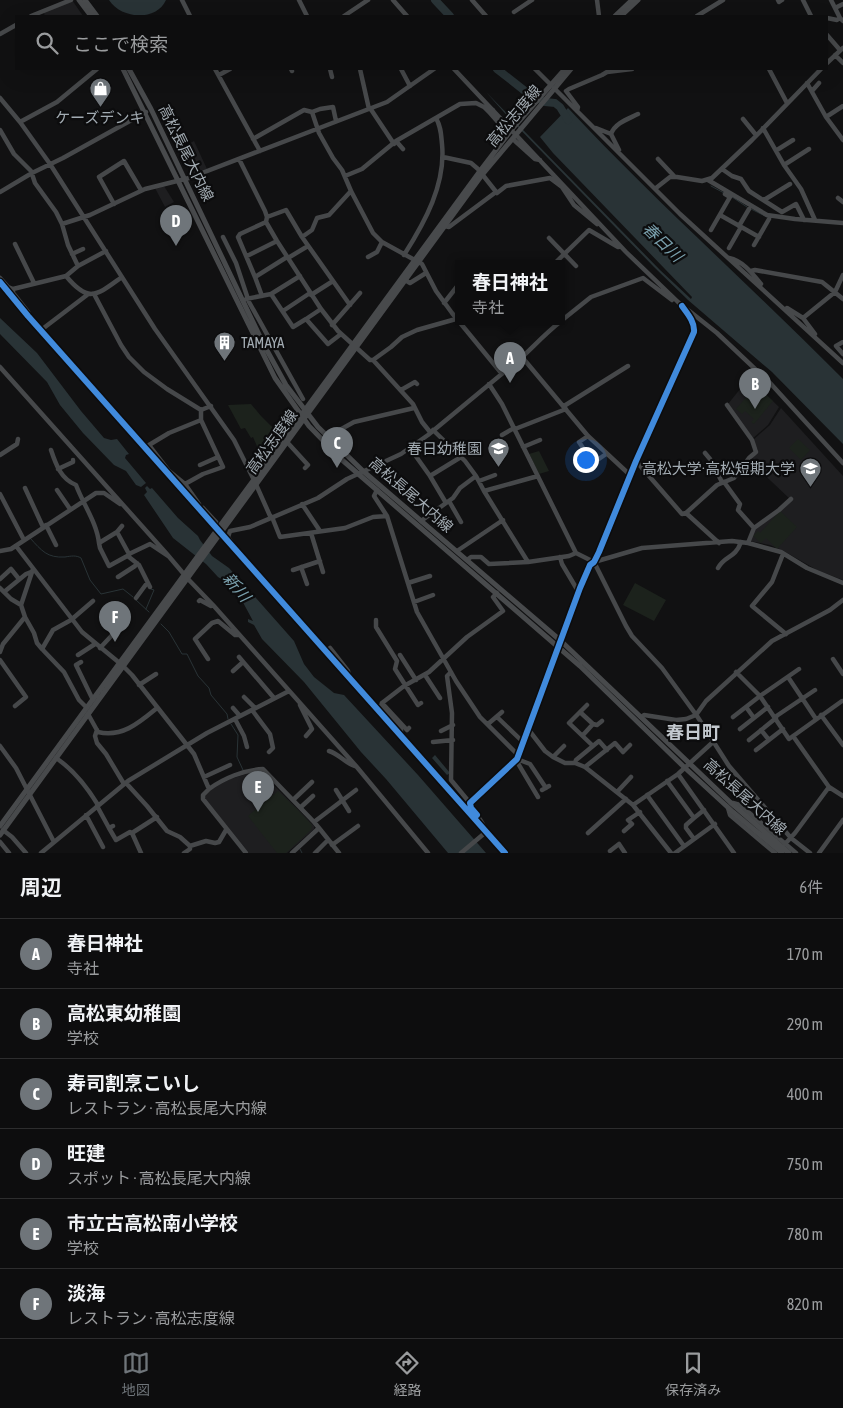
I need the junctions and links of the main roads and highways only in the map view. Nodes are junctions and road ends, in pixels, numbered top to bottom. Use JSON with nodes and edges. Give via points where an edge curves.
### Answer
{"nodes":[{"id":1,"x":79,"y":0,"type":"edge"},
{"id":2,"x":85,"y":0,"type":"edge"},
{"id":3,"x":632,"y":0,"type":"edge"},
{"id":4,"x":638,"y":0,"type":"edge"},
{"id":5,"x":90,"y":15,"type":"edge"},
{"id":6,"x":96,"y":15,"type":"edge"},
{"id":7,"x":616,"y":15,"type":"edge"},
{"id":8,"x":623,"y":15,"type":"edge"},
{"id":9,"x":124,"y":70,"type":"edge"},
{"id":10,"x":129,"y":70,"type":"edge"},
{"id":11,"x":564,"y":70,"type":"edge"},
{"id":12,"x":570,"y":70,"type":"edge"},
{"id":13,"x":552,"y":87,"type":"junction"},
{"id":14,"x":481,"y":173,"type":"junction"},
{"id":15,"x":182,"y":180,"type":"junction"},
{"id":16,"x":416,"y":261,"type":"junction"},
{"id":17,"x":242,"y":300,"type":"junction"},
{"id":18,"x":355,"y":345,"type":"junction"},
{"id":19,"x":306,"y":412,"type":"junction"},
{"id":20,"x":302,"y":417,"type":"junction"},
{"id":21,"x":255,"y":482,"type":"junction"},
{"id":22,"x":122,"y":665,"type":"junction"},
{"id":23,"x":88,"y":711,"type":"junction"},
{"id":24,"x":686,"y":765,"type":"junction"},
{"id":25,"x":28,"y":792,"type":"junction"},
{"id":26,"x":729,"y":804,"type":"junction"},
{"id":27,"x":1,"y":830,"type":"edge"},
{"id":28,"x":782,"y":853,"type":"edge"},
{"id":29,"x":789,"y":853,"type":"edge"}],
"edges":[{"from":1,"to":5,"type":"main road"},
{"from":2,"to":6,"type":"main road"},
{"from":3,"to":7,"type":"main road"},
{"from":4,"to":8,"type":"main road"},
{"from":9,"to":15,"type":"main road","name":"高松長尾大内線"},
{"from":10,"to":15,"type":"main road","name":"高松長尾大内線"},
{"from":11,"to":13,"type":"main road","name":"高松志度線"},
{"from":12,"to":13,"type":"main road","name":"高松志度線"},
{"from":13,"to":14,"type":"main road","name":"高松志度線"},
{"from":14,"to":16,"type":"main road","name":"高松志度線"},
{"from":14,"to":16,"type":"main road","name":"高松志度線","via":[[445,226]]},
{"from":15,"to":17,"type":"main road","name":"高松長尾大内線"},
{"from":16,"to":18,"type":"main road","name":"高松志度線"},
{"from":16,"to":18,"type":"main road","name":"高松志度線"},
{"from":17,"to":19,"type":"main road","name":"高松長尾大内線","via":[[286,385]]},
{"from":17,"to":20,"type":"main road","name":"高松長尾大内線","via":[[275,378]]},
{"from":18,"to":19,"type":"main road","name":"高松志度線"},
{"from":19,"to":20,"type":"main road","name":"高松志度線"},
{"from":19,"to":24,"type":"main road","name":"高松長尾大内線","via":[[326,437],[363,471],[561,641]]},
{"from":20,"to":21,"type":"main road","name":"高松志度線"},
{"from":20,"to":21,"type":"main road","name":"高松志度線"},
{"from":20,"to":24,"type":"main road","name":"高松長尾大内線","via":[[328,447],[510,604]]},
{"from":21,"to":22,"type":"main road","name":"高松志度線"},
{"from":22,"to":23,"type":"main road","name":"高松志度線"},
{"from":22,"to":23,"type":"main road","name":"高松志度線","via":[[93,700]]},
{"from":23,"to":25,"type":"main road","name":"高松志度線"},
{"from":23,"to":25,"type":"main road","name":"高松志度線"},
{"from":24,"to":26,"type":"main road","name":"高松長尾大内線"},
{"from":25,"to":27,"type":"main road","name":"高松志度線"},
{"from":26,"to":28,"type":"main road","name":"高松長尾大内線"},
{"from":26,"to":29,"type":"main road","name":"高松長尾大内線"}]}
